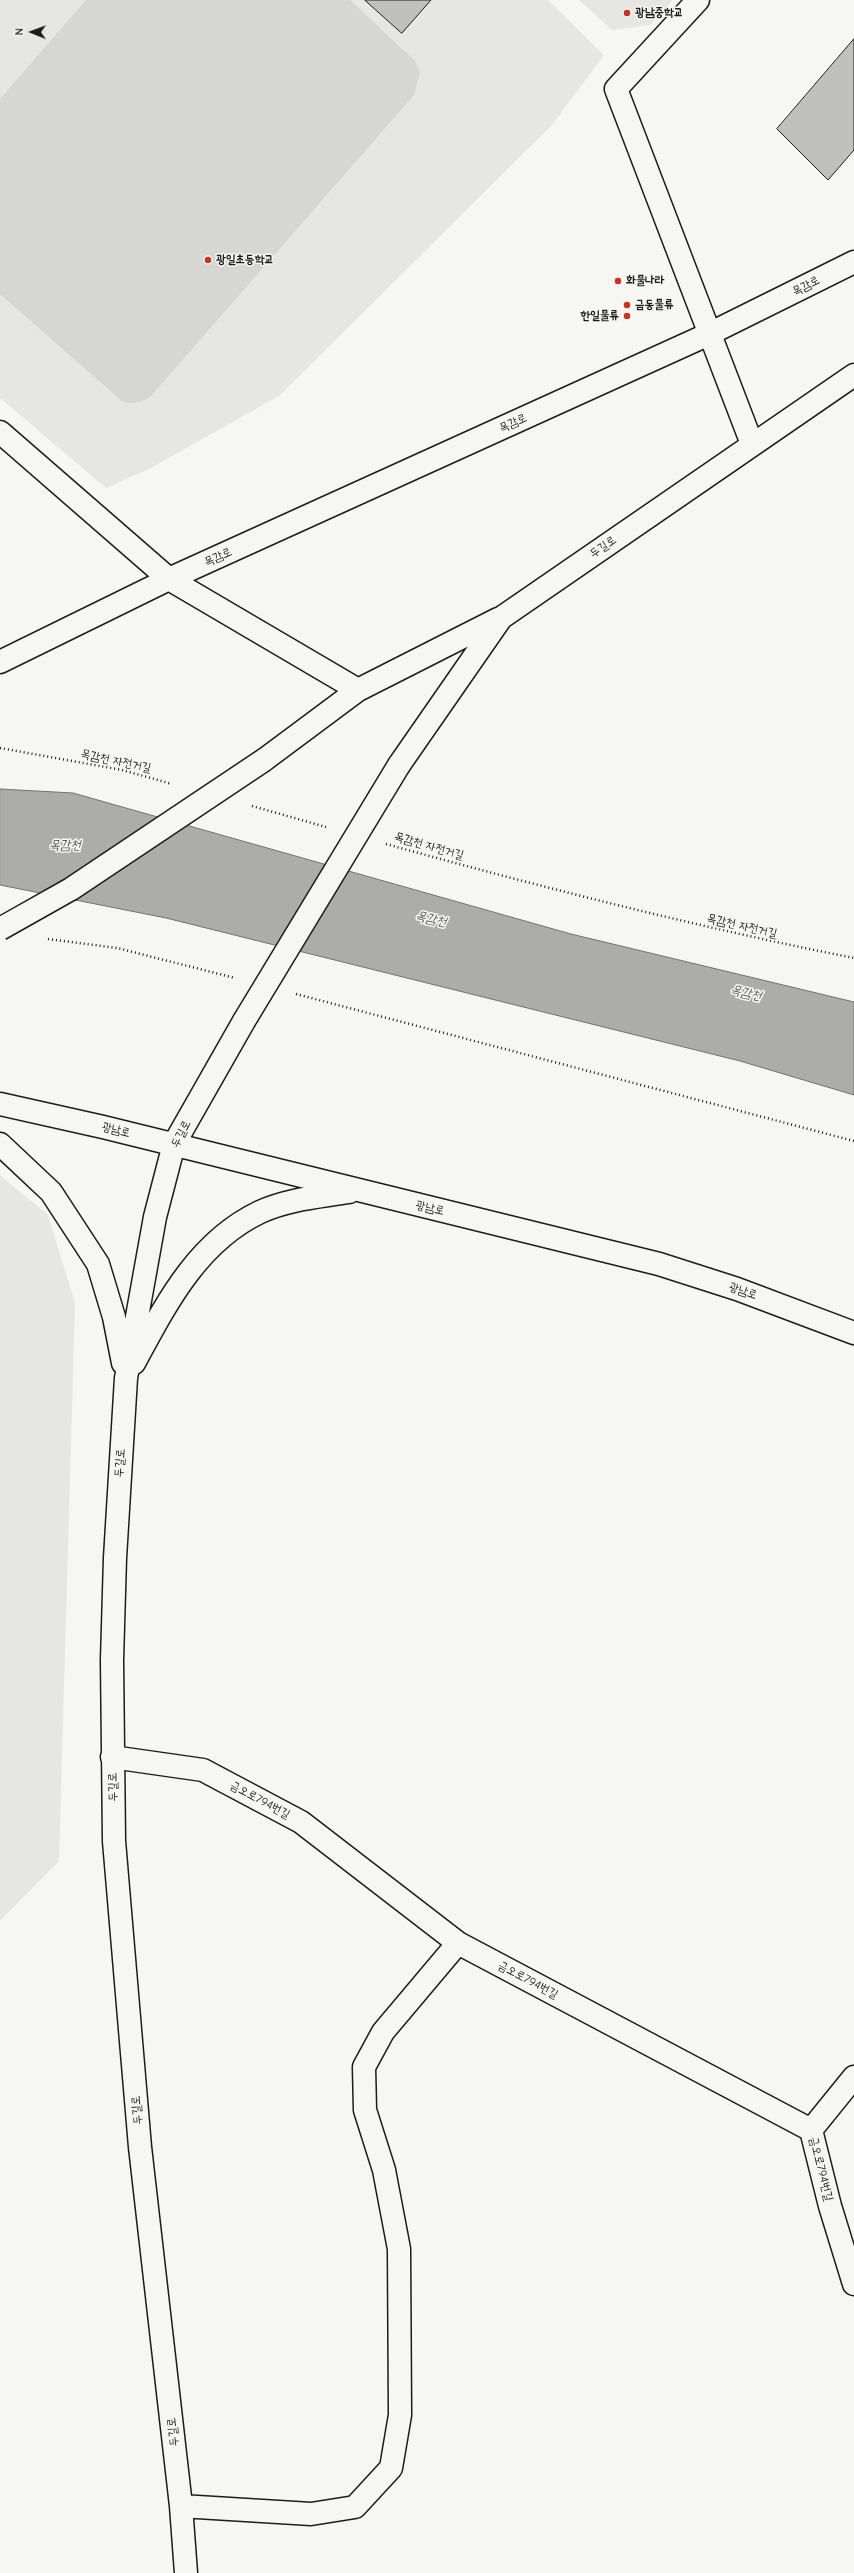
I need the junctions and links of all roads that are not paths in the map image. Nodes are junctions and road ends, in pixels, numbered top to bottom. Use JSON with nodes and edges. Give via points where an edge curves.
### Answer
{"nodes":[{"id":1,"x":698,"y":0,"type":"edge"},
{"id":2,"x":854,"y":262,"type":"edge"},
{"id":3,"x":710,"y":334,"type":"junction"},
{"id":4,"x":854,"y":377,"type":"edge"},
{"id":5,"x":0,"y":432,"type":"edge"},
{"id":6,"x":752,"y":444,"type":"junction"},
{"id":7,"x":169,"y":579,"type":"junction"},
{"id":8,"x":501,"y":618,"type":"junction"},
{"id":9,"x":0,"y":662,"type":"edge"},
{"id":10,"x":358,"y":690,"type":"junction"},
{"id":11,"x":0,"y":929,"type":"edge"},
{"id":12,"x":0,"y":1104,"type":"edge"},
{"id":13,"x":0,"y":1144,"type":"edge"},
{"id":14,"x":174,"y":1144,"type":"junction"},
{"id":15,"x":359,"y":1191,"type":"junction"},
{"id":16,"x":854,"y":1333,"type":"edge"},
{"id":17,"x":126,"y":1378,"type":"junction"},
{"id":18,"x":112,"y":1757,"type":"junction"},
{"id":19,"x":458,"y":1943,"type":"junction"},
{"id":20,"x":854,"y":2077,"type":"edge"},
{"id":21,"x":811,"y":2130,"type":"junction"},
{"id":22,"x":854,"y":2284,"type":"edge"},
{"id":23,"x":181,"y":2506,"type":"junction"},
{"id":24,"x":186,"y":2573,"type":"edge"}],
"edges":[{"from":1,"to":3,"type":"street","via":[[616,89]]},
{"from":2,"to":3,"type":"street","name":"목감로"},
{"from":3,"to":6,"type":"street"},
{"from":3,"to":7,"type":"street","name":"목감로"},
{"from":4,"to":6,"type":"street","name":"두길로"},
{"from":5,"to":7,"type":"street"},
{"from":6,"to":8,"type":"street","name":"두길로"},
{"from":7,"to":9,"type":"street","name":"목감로"},
{"from":7,"to":10,"type":"street"},
{"from":8,"to":10,"type":"street"},
{"from":8,"to":14,"type":"street","name":"두길로","bridge":true,"via":[[399,765],[244,1021]]},
{"from":10,"to":11,"type":"street","bridge":true,"via":[[264,760],[71,889]]},
{"from":12,"to":14,"type":"street","name":"광남로"},
{"from":13,"to":17,"type":"street","via":[[51,1192],[98,1264],[114,1317]]},
{"from":14,"to":15,"type":"street","name":"광남로"},
{"from":14,"to":17,"type":"street","name":"두길로","via":[[155,1217]]},
{"from":15,"to":16,"type":"street","name":"광남로","via":[[659,1264],[737,1289]]},
{"from":15,"to":17,"type":"street","via":[[294,1201],[261,1212],[223,1236],[181,1280]]},
{"from":17,"to":18,"type":"street","name":"두길로","via":[[114,1558]]},
{"from":18,"to":19,"type":"street","name":"금오로794번길","via":[[203,1770],[301,1822]]},
{"from":18,"to":23,"type":"street","name":"두길로","via":[[114,1841],[140,2147]]},
{"from":19,"to":21,"type":"street","name":"금오로794번길"},
{"from":19,"to":23,"type":"street","via":[[383,2032],[364,2068],[365,2110],[384,2170],[399,2249],[400,2415],[391,2468],[355,2507],[311,2514]]},
{"from":20,"to":21,"type":"street"},
{"from":21,"to":22,"type":"street","name":"금오로794번길","via":[[830,2206]]},
{"from":23,"to":24,"type":"street","name":"두길로"}]}
